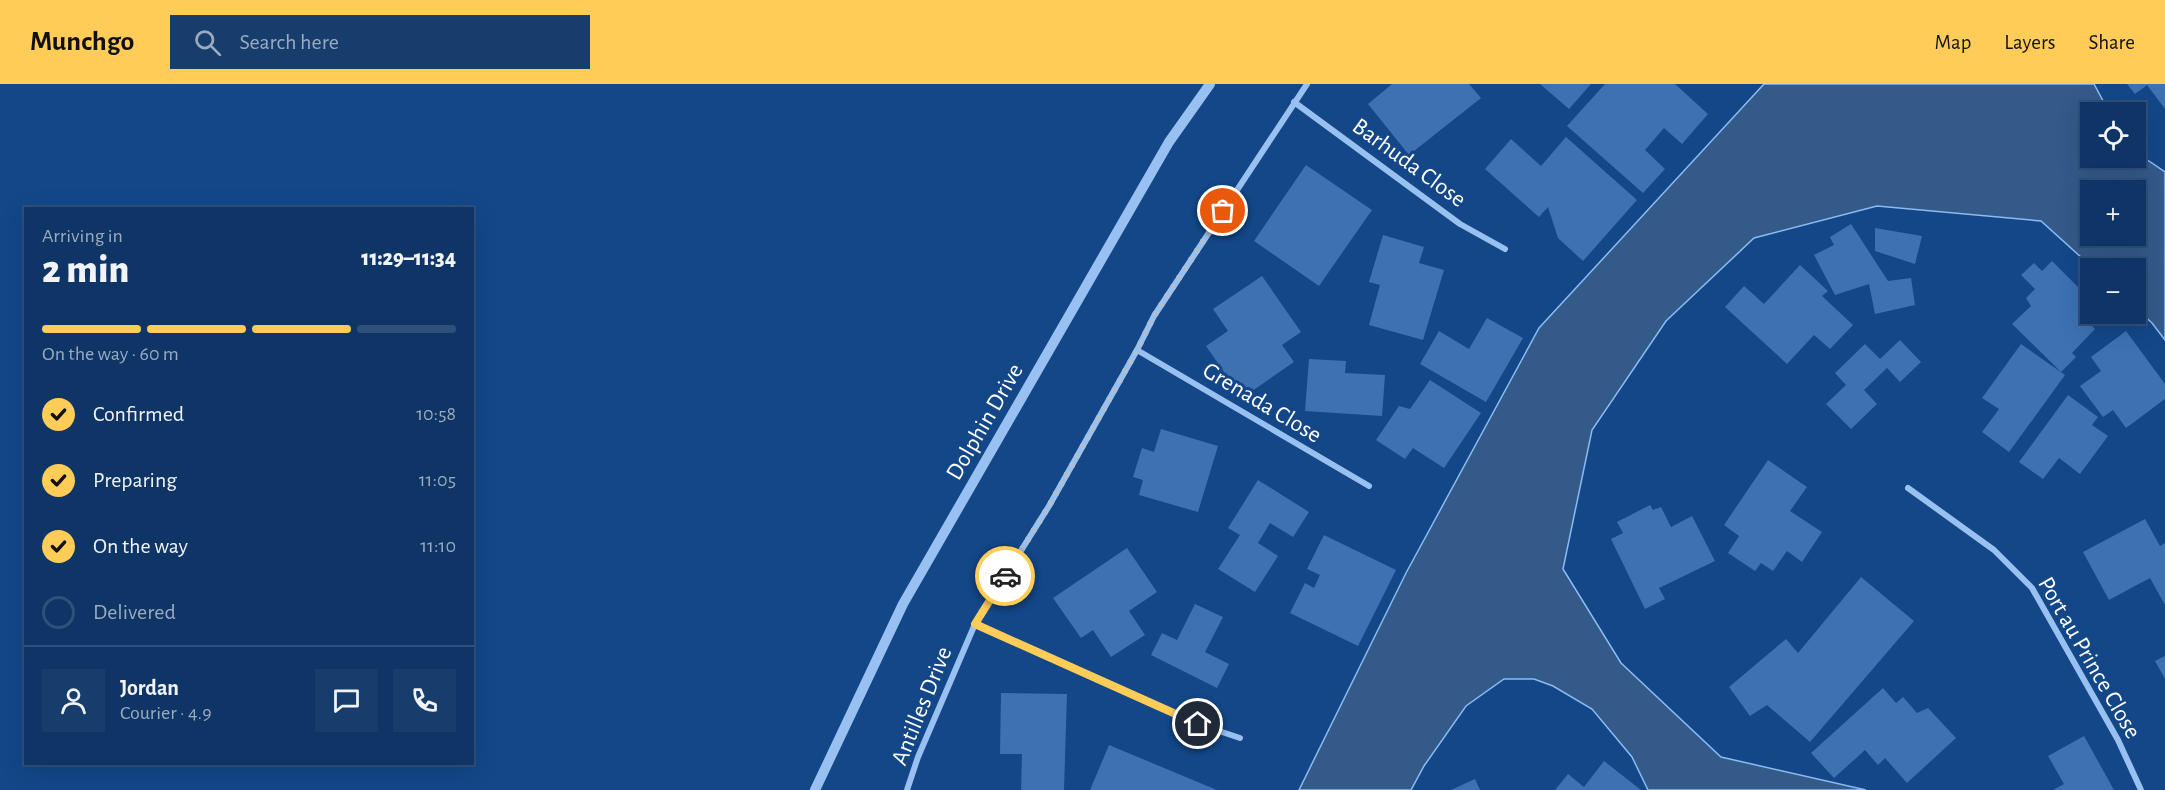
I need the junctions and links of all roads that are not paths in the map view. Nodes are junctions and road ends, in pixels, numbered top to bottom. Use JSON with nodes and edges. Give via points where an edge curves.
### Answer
{"nodes":[{"id":1,"x":1209,"y":84,"type":"edge"},
{"id":2,"x":1307,"y":84,"type":"edge"},
{"id":3,"x":1294,"y":102,"type":"junction"},
{"id":4,"x":1505,"y":249,"type":"dead end"},
{"id":5,"x":1137,"y":350,"type":"junction"},
{"id":6,"x":1369,"y":486,"type":"dead end"},
{"id":7,"x":1908,"y":488,"type":"dead end"},
{"id":8,"x":975,"y":624,"type":"junction"},
{"id":9,"x":1240,"y":738,"type":"dead end"},
{"id":10,"x":815,"y":790,"type":"edge"},
{"id":11,"x":907,"y":790,"type":"edge"},
{"id":12,"x":2141,"y":790,"type":"edge"}],
"edges":[{"from":1,"to":10,"type":"street","name":"Dolphin Drive","via":[[1169,142],[903,604]]},
{"from":2,"to":3,"type":"street","name":"Antilles Drive"},
{"from":3,"to":4,"type":"street","name":"Barhuda Close","via":[[1460,224]]},
{"from":3,"to":5,"type":"street","name":"Antilles Drive","via":[[1154,316]]},
{"from":5,"to":6,"type":"street","name":"Grenada Close"},
{"from":5,"to":8,"type":"street","name":"Antilles Drive","via":[[1049,506]]},
{"from":7,"to":12,"type":"street","name":"Port au Prince Close","via":[[1994,550],[2032,588],[2118,740]]},
{"from":8,"to":9,"type":"street","via":[[1198,724]]},
{"from":8,"to":11,"type":"street","name":"Antilles Drive"}]}
